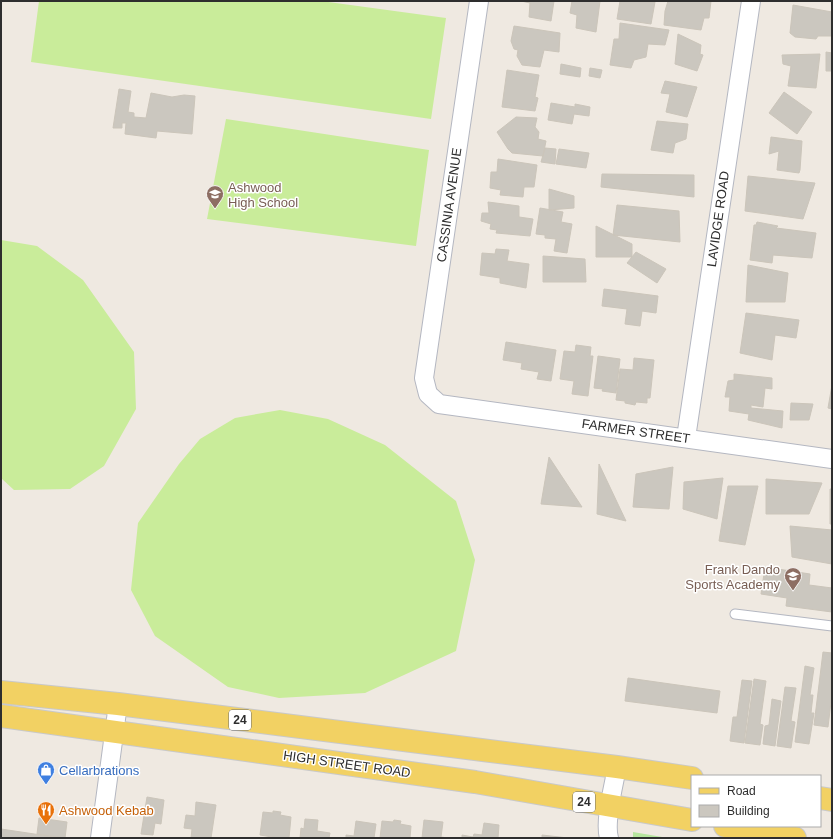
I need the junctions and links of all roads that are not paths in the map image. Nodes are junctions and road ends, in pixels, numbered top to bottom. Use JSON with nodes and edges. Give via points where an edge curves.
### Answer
{"nodes":[{"id":1,"x":479,"y":1,"type":"edge"},
{"id":2,"x":751,"y":1,"type":"edge"},
{"id":3,"x":439,"y":404,"type":"joint"},
{"id":4,"x":686,"y":438,"type":"junction"},
{"id":5,"x":832,"y":459,"type":"edge"},
{"id":6,"x":735,"y":614,"type":"dead end"},
{"id":7,"x":832,"y":626,"type":"edge"},
{"id":8,"x":1,"y":692,"type":"edge"},
{"id":9,"x":118,"y":704,"type":"junction"},
{"id":10,"x":1,"y":716,"type":"edge"},
{"id":11,"x":114,"y":731,"type":"junction"},
{"id":12,"x":617,"y":767,"type":"junction"},
{"id":13,"x":691,"y":778,"type":"edge"},
{"id":14,"x":821,"y":798,"type":"edge"},
{"id":15,"x":832,"y":800,"type":"edge"},
{"id":16,"x":610,"y":806,"type":"junction"},
{"id":17,"x":691,"y":820,"type":"edge"},
{"id":18,"x":732,"y":827,"type":"edge"},
{"id":19,"x":100,"y":838,"type":"edge"},
{"id":20,"x":609,"y":838,"type":"edge"},
{"id":21,"x":795,"y":838,"type":"edge"}],
"edges":[{"from":1,"to":3,"type":"street","name":"CASSINIA AVENUE","via":[[424,378],[428,394]]},
{"from":2,"to":4,"type":"street","name":"LAVIDGE ROAD"},
{"from":3,"to":4,"type":"street","name":"FARMER STREET"},
{"from":4,"to":5,"type":"street","name":"FARMER STREET"},
{"from":6,"to":7,"type":"lane"},
{"from":8,"to":9,"type":"main road","number":"24"},
{"from":9,"to":11,"type":"street"},
{"from":9,"to":12,"type":"main road","number":"24"},
{"from":10,"to":11,"type":"main road","name":"HIGH STREET ROAD","number":"24"},
{"from":11,"to":16,"type":"main road","name":"HIGH STREET ROAD","number":"24","via":[[475,782]]},
{"from":11,"to":19,"type":"street"},
{"from":12,"to":13,"type":"main road","number":"24"},
{"from":12,"to":16,"type":"street"},
{"from":14,"to":15,"type":"main road"},
{"from":16,"to":17,"type":"main road","name":"HIGH STREET ROAD","number":"24"},
{"from":16,"to":20,"type":"street"},
{"from":18,"to":21,"type":"main road"}]}
